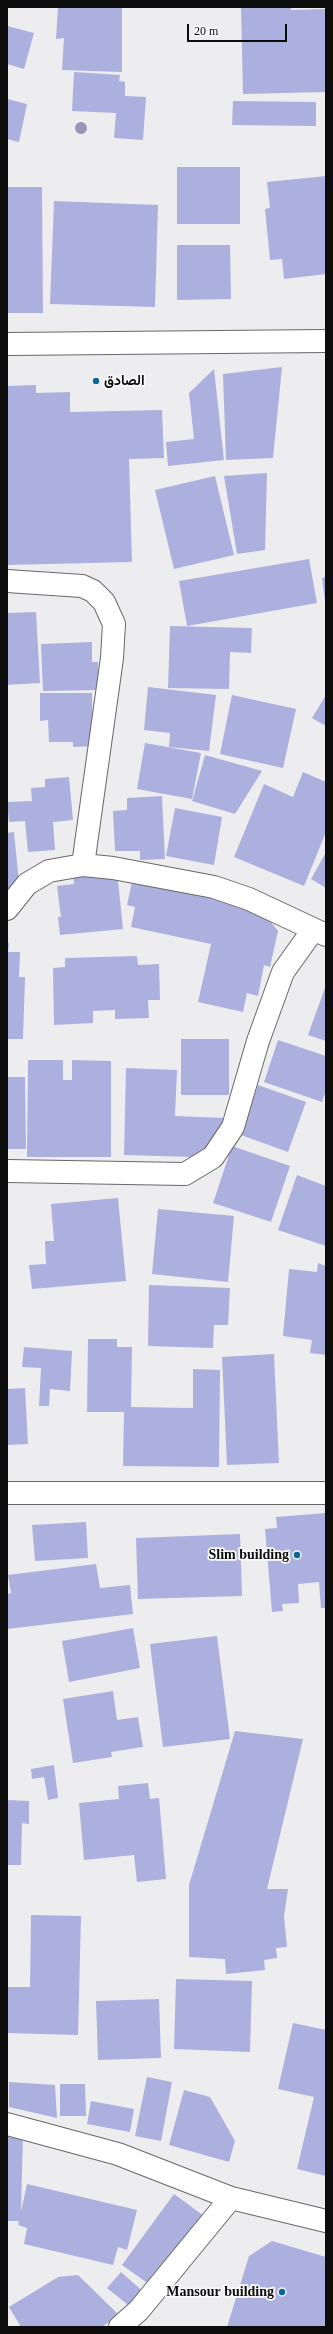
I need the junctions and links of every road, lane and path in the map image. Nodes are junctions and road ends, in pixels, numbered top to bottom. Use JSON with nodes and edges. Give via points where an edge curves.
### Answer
{"nodes":[{"id":1,"x":326,"y":341,"type":"edge"},
{"id":2,"x":7,"y":344,"type":"edge"},
{"id":3,"x":7,"y":581,"type":"edge"},
{"id":4,"x":83,"y":865,"type":"junction"},
{"id":5,"x":7,"y":909,"type":"edge"},
{"id":6,"x":320,"y":933,"type":"edge"},
{"id":7,"x":7,"y":1171,"type":"edge"},
{"id":8,"x":7,"y":1493,"type":"edge"},
{"id":9,"x":326,"y":1493,"type":"edge"},
{"id":10,"x":7,"y":2124,"type":"edge"},
{"id":11,"x":232,"y":2198,"type":"junction"},
{"id":12,"x":326,"y":2221,"type":"edge"},
{"id":13,"x":120,"y":2327,"type":"edge"}],
"edges":[{"from":1,"to":2,"type":"street"},
{"from":3,"to":4,"type":"street","via":[[82,586],[93,591],[104,602],[114,624],[112,658]]},
{"from":4,"to":5,"type":"street","via":[[49,871],[27,884]]},
{"from":4,"to":6,"type":"street","via":[[113,868],[214,888],[249,899]]},
{"from":6,"to":7,"type":"street","via":[[283,972],[258,1041],[233,1127],[213,1157],[185,1174]]},
{"from":8,"to":9,"type":"street"},
{"from":10,"to":11,"type":"street","via":[[118,2154]]},
{"from":11,"to":12,"type":"street"},
{"from":11,"to":13,"type":"street","via":[[138,2310]]}]}
